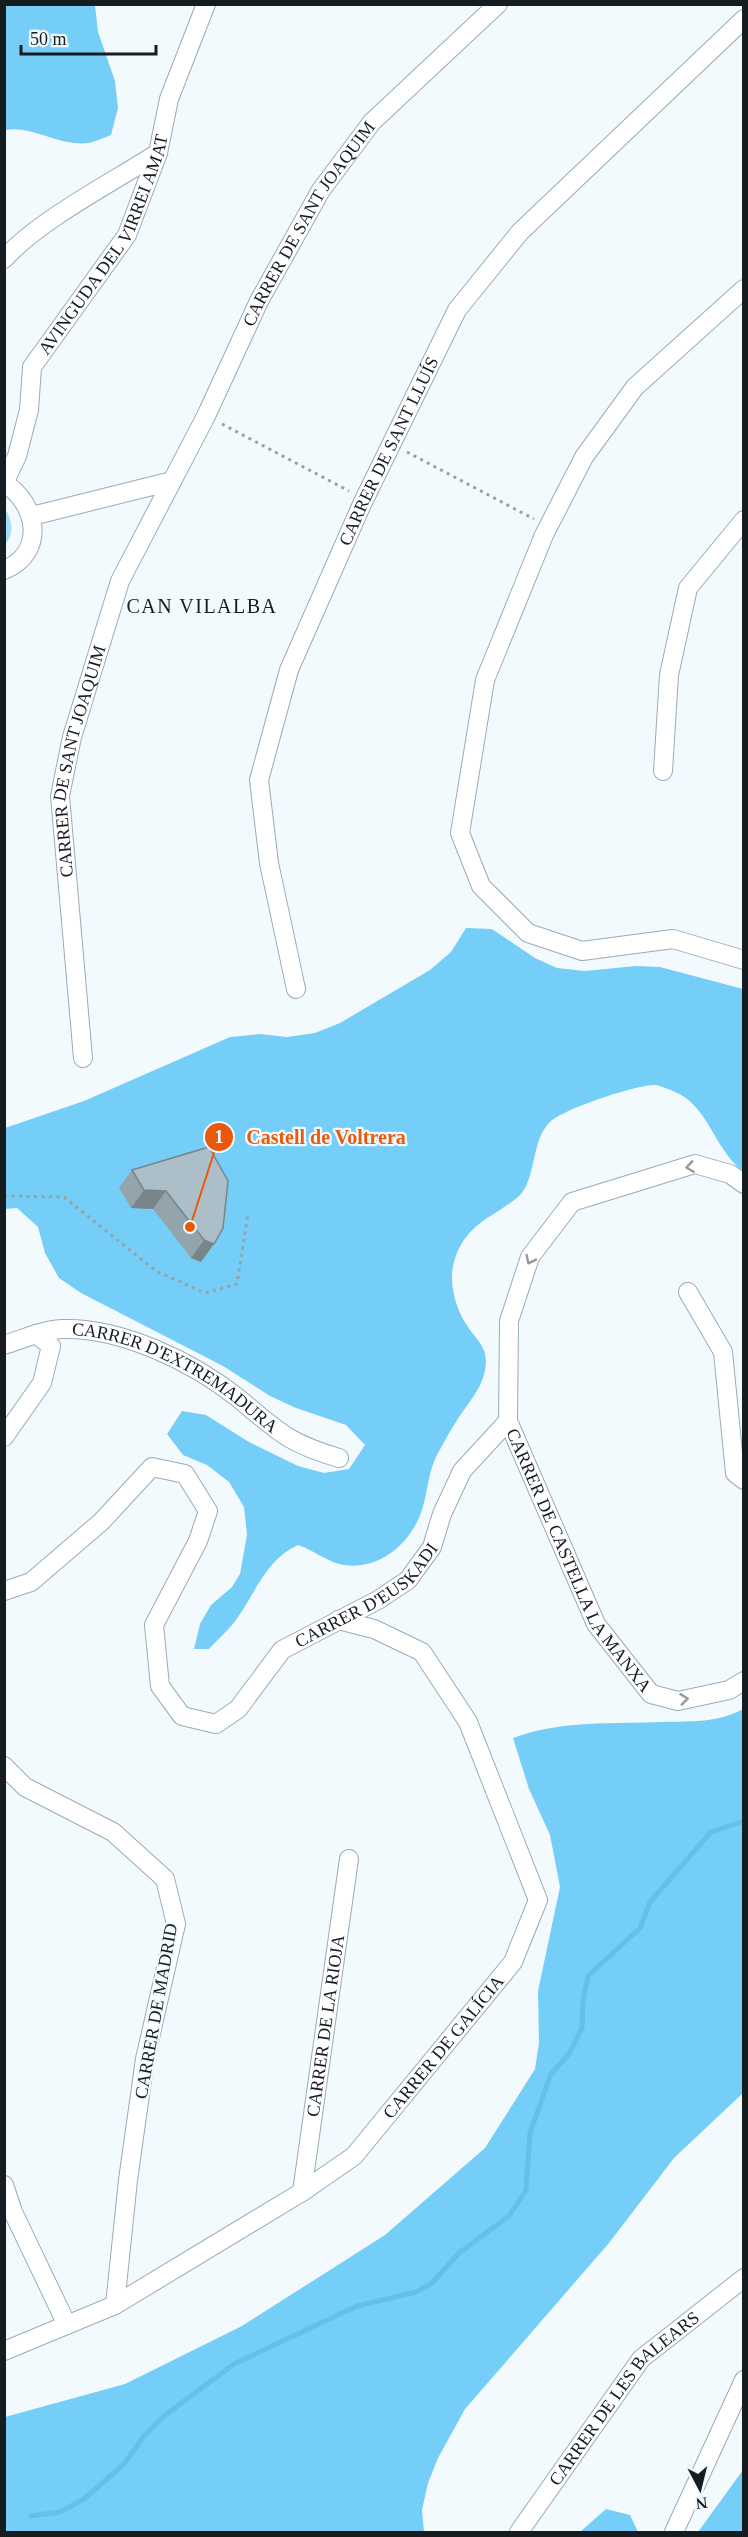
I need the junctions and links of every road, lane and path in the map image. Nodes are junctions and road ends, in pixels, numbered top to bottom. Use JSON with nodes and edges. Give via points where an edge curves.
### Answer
{"nodes":[{"id":1,"x":206,"y":4,"type":"edge"},
{"id":2,"x":498,"y":4,"type":"edge"},
{"id":3,"x":744,"y":19,"type":"edge"},
{"id":4,"x":158,"y":153,"type":"junction"},
{"id":5,"x":4,"y":259,"type":"edge"},
{"id":6,"x":744,"y":289,"type":"edge"},
{"id":7,"x":206,"y":416,"type":"junction"},
{"id":8,"x":391,"y":443,"type":"junction"},
{"id":9,"x":172,"y":481,"type":"junction"},
{"id":10,"x":4,"y":483,"type":"edge"},
{"id":11,"x":365,"y":496,"type":"junction"},
{"id":12,"x":32,"y":516,"type":"junction"},
{"id":13,"x":744,"y":520,"type":"edge"},
{"id":14,"x":549,"y":526,"type":"junction"},
{"id":15,"x":4,"y":570,"type":"edge"},
{"id":16,"x":663,"y":771,"type":"dead end"},
{"id":17,"x":744,"y":960,"type":"edge"},
{"id":18,"x":296,"y":989,"type":"dead end"},
{"id":19,"x":83,"y":1058,"type":"dead end"},
{"id":20,"x":744,"y":1184,"type":"edge"},
{"id":21,"x":4,"y":1196,"type":"edge"},
{"id":22,"x":248,"y":1214,"type":"dead end"},
{"id":23,"x":688,"y":1292,"type":"dead end"},
{"id":24,"x":36,"y":1334,"type":"junction"},
{"id":25,"x":4,"y":1346,"type":"edge"},
{"id":26,"x":508,"y":1421,"type":"junction"},
{"id":27,"x":4,"y":1437,"type":"edge"},
{"id":28,"x":339,"y":1458,"type":"dead end"},
{"id":29,"x":744,"y":1480,"type":"edge"},
{"id":30,"x":4,"y":1592,"type":"edge"},
{"id":31,"x":338,"y":1620,"type":"junction"},
{"id":32,"x":744,"y":1681,"type":"edge"},
{"id":33,"x":4,"y":1766,"type":"edge"},
{"id":34,"x":349,"y":1859,"type":"dead end"},
{"id":35,"x":4,"y":2185,"type":"edge"},
{"id":36,"x":303,"y":2192,"type":"junction"},
{"id":37,"x":744,"y":2278,"type":"edge"},
{"id":38,"x":115,"y":2305,"type":"junction"},
{"id":39,"x":67,"y":2325,"type":"junction"},
{"id":40,"x":4,"y":2352,"type":"edge"},
{"id":41,"x":744,"y":2380,"type":"edge"},
{"id":42,"x":519,"y":2532,"type":"edge"},
{"id":43,"x":675,"y":2532,"type":"edge"}],
"edges":[{"from":1,"to":4,"type":"street","name":"AVINGUDA DEL VIRREI AMAT","via":[[169,99]]},
{"from":2,"to":7,"type":"street","name":"CARRER DE SANT JOAQUIM","via":[[372,122],[321,190],[259,301]]},
{"from":3,"to":8,"type":"street","name":"CARRER DE SANT LLUÍS","via":[[520,232],[457,310]]},
{"from":4,"to":5,"type":"street","via":[[73,206]]},
{"from":4,"to":10,"type":"street","name":"AVINGUDA DEL VIRREI AMAT","via":[[127,235],[32,367],[29,410],[17,456]]},
{"from":6,"to":14,"type":"street","via":[[635,387],[584,457]]},
{"from":7,"to":9,"type":"street","name":"CARRER DE SANT JOAQUIM"},
{"from":7,"to":11,"type":"path","via":[[340,487]]},
{"from":8,"to":11,"type":"street","name":"CARRER DE SANT LLUÍS"},
{"from":8,"to":14,"type":"path"},
{"from":9,"to":12,"type":"street"},
{"from":9,"to":19,"type":"street","name":"CARRER DE SANT JOAQUIM","via":[[120,581],[72,737],[60,796]]},
{"from":10,"to":12,"type":"street","via":[[17,491]]},
{"from":11,"to":18,"type":"street","name":"CARRER DE SANT LLUÍS","via":[[289,670],[259,780],[269,863]]},
{"from":12,"to":15,"type":"street","via":[[30,546]]},
{"from":13,"to":16,"type":"street","via":[[688,588],[669,675]]},
{"from":14,"to":17,"type":"street","via":[[485,680],[460,833],[480,886],[528,933],[582,951],[673,939]]},
{"from":20,"to":26,"type":"street","name":"CARRER DE CASTELLA LA MANXA","one_way":true,"via":[[730,1174],[695,1164],[572,1202],[530,1257],[509,1320]]},
{"from":21,"to":22,"type":"path","via":[[64,1197],[156,1271],[205,1293],[237,1284]]},
{"from":23,"to":29,"type":"street","via":[[723,1352],[735,1473]]},
{"from":24,"to":25,"type":"street","name":"CARRER D'EXTREMADURA"},
{"from":24,"to":27,"type":"street","via":[[51,1347],[42,1383]]},
{"from":24,"to":28,"type":"street","name":"CARRER D'EXTREMADURA","via":[[60,1329],[90,1330],[154,1349],[237,1398],[288,1440]]},
{"from":26,"to":31,"type":"street","name":"CARRER D'EUSKADI","via":[[462,1471],[432,1547],[408,1580]]},
{"from":26,"to":32,"type":"street","name":"CARRER DE CASTELLA LA MANXA","one_way":true,"via":[[596,1624],[651,1695],[678,1701],[729,1690]]},
{"from":30,"to":31,"type":"street","name":"CARRER D'EUSKADI","via":[[31,1582],[101,1522],[152,1467],[185,1474],[208,1511],[198,1541],[154,1625],[160,1686],[182,1716],[216,1724],[238,1708],[282,1650]]},
{"from":31,"to":36,"type":"street","name":"CARRER DE GALÍCIA","via":[[374,1629],[422,1652],[468,1722],[538,1900],[513,1962],[354,2156]]},
{"from":33,"to":38,"type":"street","name":"CARRER DE MADRID","via":[[25,1787],[113,1832],[165,1879],[176,1924],[146,2059]]},
{"from":34,"to":36,"type":"street","name":"CARRER DE LA RIOJA"},
{"from":35,"to":39,"type":"street"},
{"from":36,"to":38,"type":"street","name":"CARRER DE GALÍCIA"},
{"from":37,"to":42,"type":"street","name":"CARRER DE LES BALEARS","via":[[641,2358]]},
{"from":38,"to":39,"type":"street","name":"CARRER DE GALÍCIA"},
{"from":39,"to":40,"type":"street","name":"CARRER DE GALÍCIA"},
{"from":41,"to":43,"type":"street"}]}
